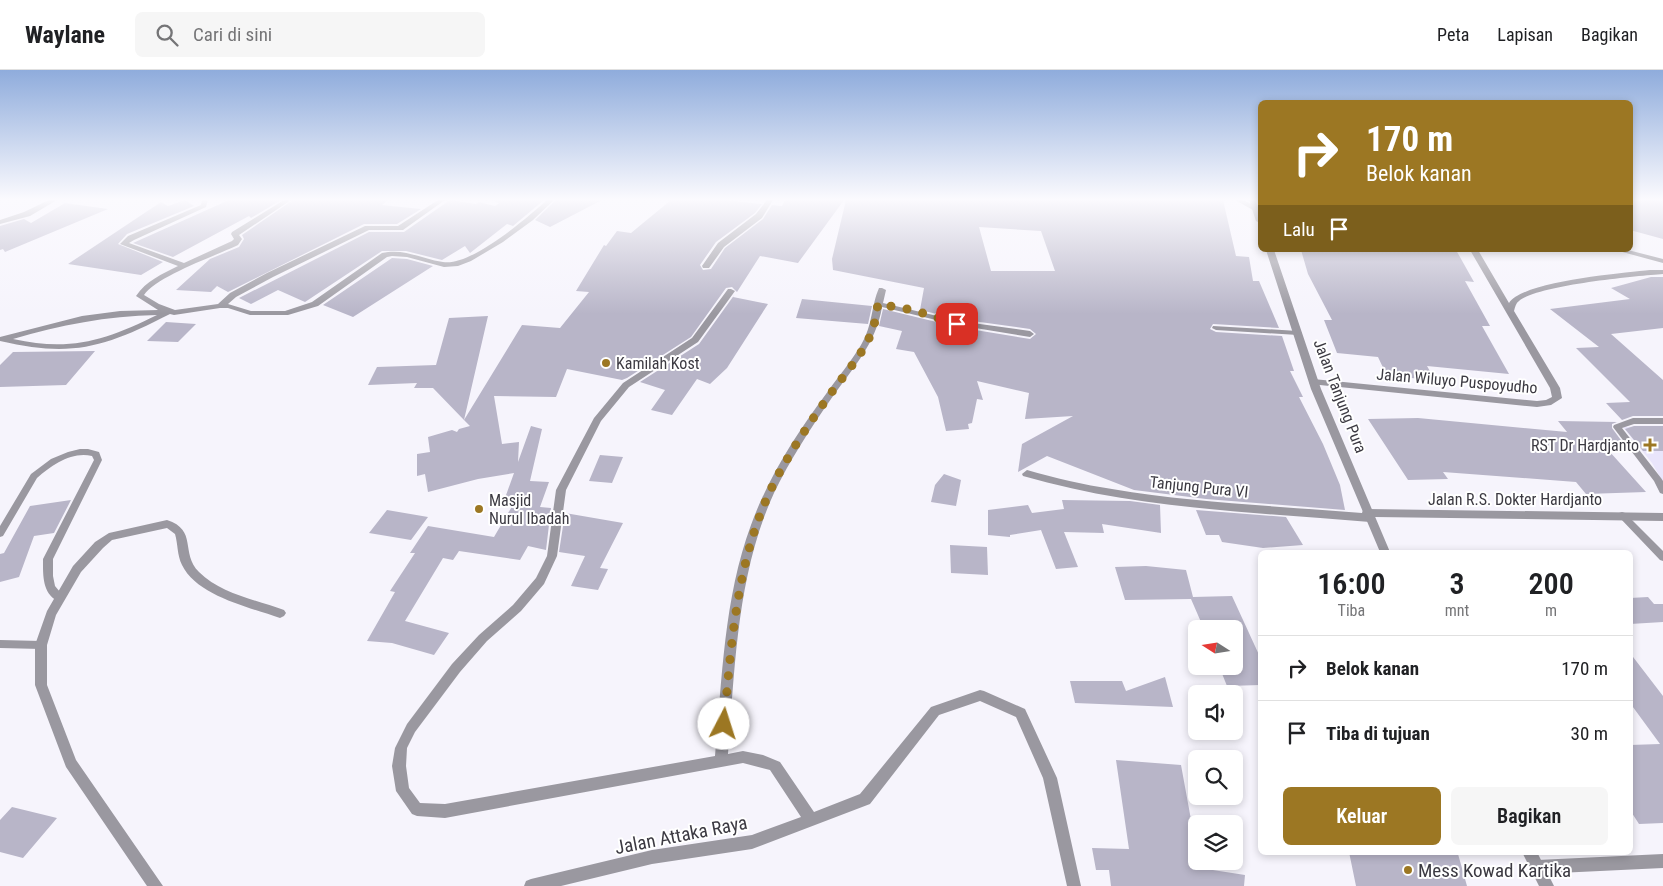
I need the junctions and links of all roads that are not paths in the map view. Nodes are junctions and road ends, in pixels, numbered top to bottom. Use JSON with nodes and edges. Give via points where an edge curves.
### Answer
{"nodes":[{"id":1,"x":131,"y":238,"type":"edge"},
{"id":2,"x":237,"y":238,"type":"edge"},
{"id":3,"x":347,"y":238,"type":"edge"},
{"id":4,"x":504,"y":238,"type":"edge"},
{"id":5,"x":730,"y":238,"type":"edge"},
{"id":6,"x":1271,"y":252,"type":"edge"},
{"id":7,"x":1475,"y":252,"type":"edge"},
{"id":8,"x":1628,"y":252,"type":"edge"},
{"id":9,"x":1663,"y":261,"type":"edge"},
{"id":10,"x":184,"y":266,"type":"junction"},
{"id":11,"x":706,"y":266,"type":"dead end"},
{"id":12,"x":1663,"y":272,"type":"edge"},
{"id":13,"x":882,"y":290,"type":"dead end"},
{"id":14,"x":731,"y":292,"type":"dead end"},
{"id":15,"x":878,"y":304,"type":"junction"},
{"id":16,"x":220,"y":306,"type":"junction"},
{"id":17,"x":169,"y":312,"type":"junction"},
{"id":18,"x":1508,"y":312,"type":"junction"},
{"id":19,"x":1216,"y":328,"type":"dead end"},
{"id":20,"x":1298,"y":333,"type":"junction"},
{"id":21,"x":1030,"y":334,"type":"dead end"},
{"id":22,"x":1,"y":339,"type":"edge"},
{"id":23,"x":1313,"y":382,"type":"junction"},
{"id":24,"x":1663,"y":421,"type":"edge"},
{"id":25,"x":1027,"y":474,"type":"dead end"},
{"id":26,"x":1663,"y":491,"type":"edge"},
{"id":27,"x":1622,"y":515,"type":"junction"},
{"id":28,"x":1369,"y":516,"type":"junction"},
{"id":29,"x":1663,"y":517,"type":"edge"},
{"id":30,"x":0,"y":534,"type":"edge"},
{"id":31,"x":1384,"y":550,"type":"edge"},
{"id":32,"x":1663,"y":557,"type":"edge"},
{"id":33,"x":60,"y":598,"type":"junction"},
{"id":34,"x":280,"y":613,"type":"dead end"},
{"id":35,"x":0,"y":644,"type":"edge"},
{"id":36,"x":41,"y":644,"type":"junction"},
{"id":37,"x":721,"y":761,"type":"junction"},
{"id":38,"x":810,"y":818,"type":"junction"},
{"id":39,"x":1531,"y":855,"type":"edge"},
{"id":40,"x":1662,"y":863,"type":"edge"},
{"id":41,"x":1537,"y":867,"type":"junction"},
{"id":42,"x":156,"y":886,"type":"edge"},
{"id":43,"x":531,"y":886,"type":"edge"},
{"id":44,"x":1074,"y":886,"type":"edge"},
{"id":45,"x":1547,"y":886,"type":"edge"}],
"edges":[{"from":1,"to":10,"type":"street","via":[[124,244]]},
{"from":2,"to":10,"type":"street","via":[[235,243]]},
{"from":3,"to":16,"type":"street","via":[[270,275]]},
{"from":4,"to":16,"type":"street","via":[[456,264],[446,266],[393,252],[304,309],[267,314]]},
{"from":5,"to":11,"type":"street"},
{"from":6,"to":20,"type":"street","name":"Jalan Tanjung Pura"},
{"from":7,"to":18,"type":"street"},
{"from":8,"to":9,"type":"street"},
{"from":10,"to":17,"type":"street","via":[[140,293],[143,300]]},
{"from":12,"to":18,"type":"street","via":[[1643,272],[1533,291],[1515,299]]},
{"from":13,"to":15,"type":"street"},
{"from":14,"to":37,"type":"street","via":[[695,340],[626,385],[597,420],[561,490],[552,556],[540,581],[456,668],[411,728],[401,748],[399,766],[403,791],[417,809],[445,810]]},
{"from":15,"to":21,"type":"street","via":[[913,310],[957,324]]},
{"from":15,"to":37,"type":"street","via":[[872,333],[847,375],[784,464],[768,496],[743,566],[731,650]]},
{"from":16,"to":17,"type":"street","via":[[182,313]]},
{"from":17,"to":22,"type":"street","via":[[82,317]]},
{"from":17,"to":22,"type":"street","via":[[129,332],[82,346],[54,349]]},
{"from":18,"to":23,"type":"street","name":"Jalan Wiluyo Puspoyudho","via":[[1555,388],[1557,398],[1548,403]]},
{"from":19,"to":20,"type":"lane"},
{"from":20,"to":23,"type":"street","name":"Jalan Tanjung Pura"},
{"from":23,"to":28,"type":"street","name":"Jalan Tanjung Pura"},
{"from":24,"to":26,"type":"lane","via":[[1633,421],[1617,427]]},
{"from":25,"to":28,"type":"street","name":"Tanjung Pura VI","via":[[1056,482],[1177,502]]},
{"from":27,"to":28,"type":"street","name":"Jalan R.S. Dokter Hardjanto"},
{"from":27,"to":29,"type":"street","name":"Jalan R.S. Dokter Hardjanto"},
{"from":27,"to":32,"type":"lane"},
{"from":28,"to":31,"type":"street","name":"Jalan Tanjung Pura"},
{"from":30,"to":33,"type":"lane","via":[[41,469],[60,458],[82,452],[96,454],[98,460],[48,560],[51,592]]},
{"from":33,"to":34,"type":"street","via":[[77,569],[109,537],[167,524],[179,529],[186,563],[197,578],[211,587]]},
{"from":33,"to":36,"type":"street"},
{"from":35,"to":36,"type":"lane"},
{"from":36,"to":42,"type":"street","via":[[41,684],[71,763]]},
{"from":37,"to":38,"type":"street","via":[[743,757],[775,766]]},
{"from":38,"to":43,"type":"street","name":"Jalan Attaka Raya","via":[[752,842],[652,857]]},
{"from":38,"to":44,"type":"street","name":"Jalan Attaka Raya","via":[[866,799],[935,711],[980,695],[1022,713],[1050,778]]},
{"from":39,"to":41,"type":"street"},
{"from":40,"to":41,"type":"street"},
{"from":41,"to":45,"type":"street"}]}
